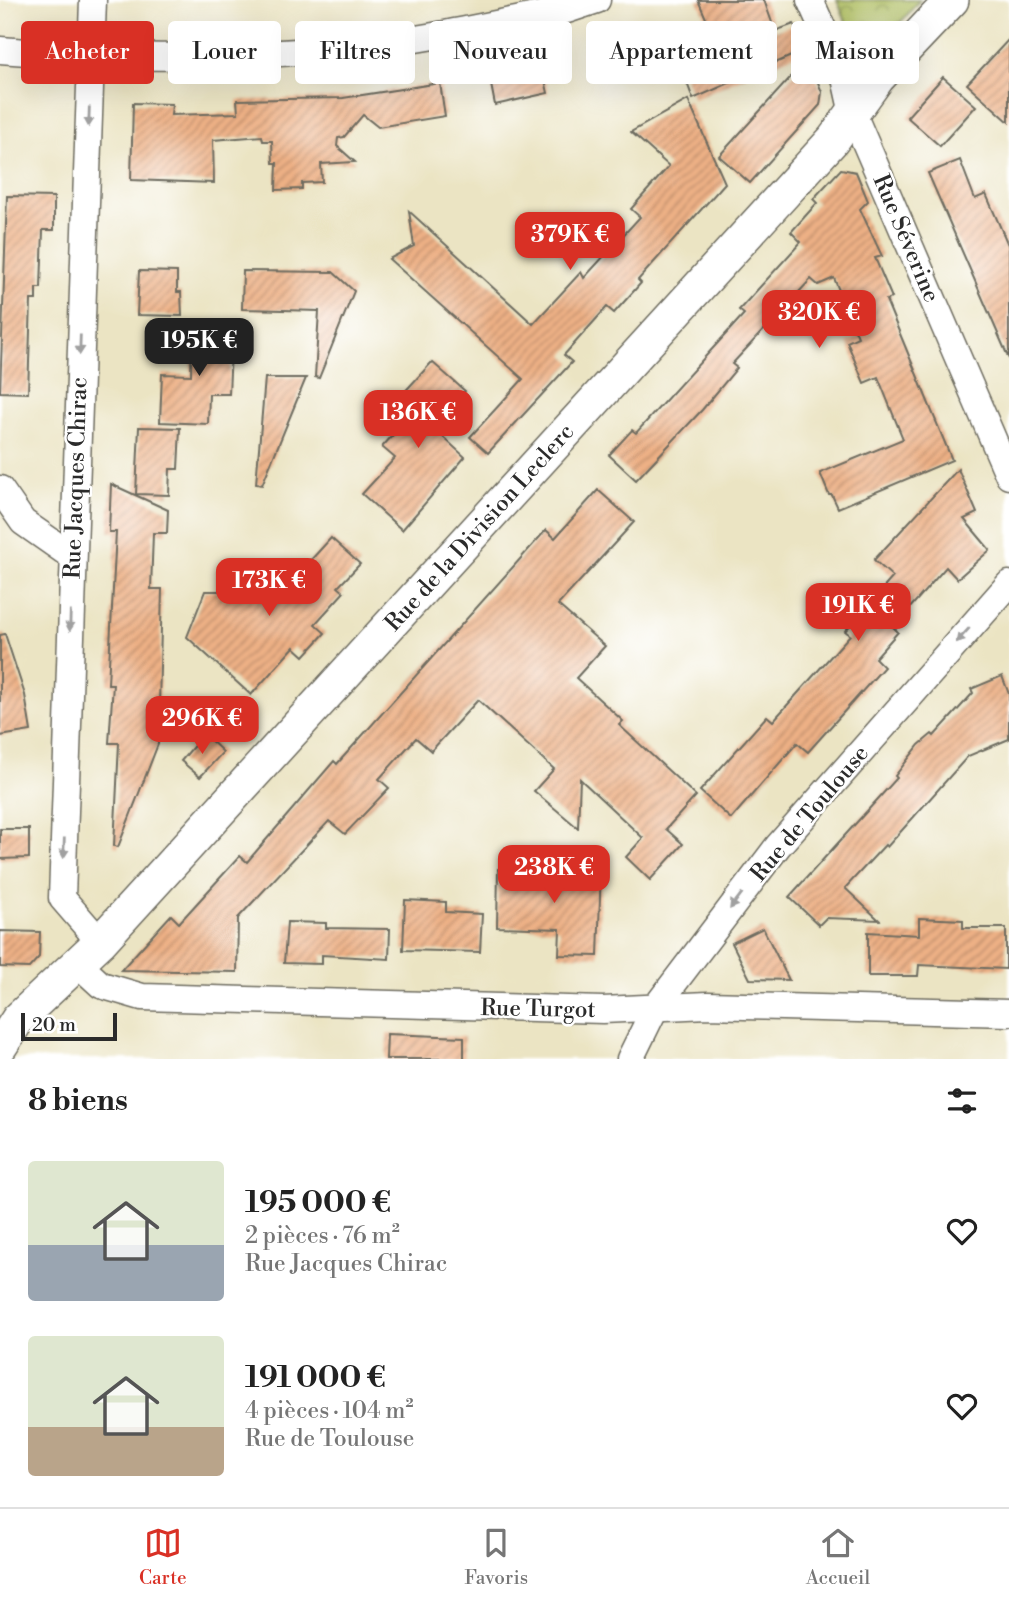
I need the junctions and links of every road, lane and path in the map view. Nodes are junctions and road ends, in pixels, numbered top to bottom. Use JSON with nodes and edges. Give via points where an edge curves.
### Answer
{"nodes":[{"id":1,"x":93,"y":0,"type":"edge"},
{"id":2,"x":597,"y":0,"type":"edge"},
{"id":3,"x":810,"y":0,"type":"edge"},
{"id":4,"x":952,"y":0,"type":"edge"},
{"id":5,"x":92,"y":21,"type":"edge"},
{"id":6,"x":0,"y":50,"type":"edge"},
{"id":7,"x":21,"y":52,"type":"edge"},
{"id":8,"x":154,"y":57,"type":"edge"},
{"id":9,"x":90,"y":84,"type":"edge"},
{"id":10,"x":853,"y":114,"type":"junction"},
{"id":11,"x":1009,"y":476,"type":"edge"},
{"id":12,"x":0,"y":489,"type":"edge"},
{"id":13,"x":73,"y":557,"type":"junction"},
{"id":14,"x":1009,"y":584,"type":"edge"},
{"id":15,"x":88,"y":952,"type":"junction"},
{"id":16,"x":655,"y":1008,"type":"junction"},
{"id":17,"x":1009,"y":1013,"type":"edge"},
{"id":18,"x":9,"y":1015,"type":"edge"},
{"id":19,"x":0,"y":1047,"type":"edge"},
{"id":20,"x":630,"y":1059,"type":"edge"}],
"edges":[{"from":1,"to":5,"type":"street","name":"Rue Jacques Chirac"},
{"from":2,"to":8,"type":"street","via":[[566,10],[359,47]]},
{"from":3,"to":10,"type":"street","name":"Rue Séverine","via":[[845,78]]},
{"from":4,"to":10,"type":"street","name":"Rue de la Division Leclerc","via":[[878,78]]},
{"from":6,"to":7,"type":"street"},
{"from":9,"to":13,"type":"street","name":"Rue Jacques Chirac","one_way":true},
{"from":10,"to":11,"type":"street","name":"Rue Séverine"},
{"from":10,"to":15,"type":"street","name":"Rue de la Division Leclerc"},
{"from":12,"to":13,"type":"street","via":[[23,522]]},
{"from":13,"to":15,"type":"street","name":"Rue Jacques Chirac","one_way":true,"via":[[62,898]]},
{"from":14,"to":16,"type":"street","name":"Rue de Toulouse","one_way":true,"via":[[778,846]]},
{"from":15,"to":16,"type":"street","name":"Rue Turgot","via":[[101,985],[142,997]]},
{"from":15,"to":18,"type":"street","name":"Rue de la Division Leclerc"},
{"from":16,"to":17,"type":"street","name":"Rue Turgot","via":[[708,1005]]},
{"from":16,"to":20,"type":"street","name":"Rue de Toulouse"},
{"from":18,"to":19,"type":"street","name":"Rue de la Division Leclerc"}]}
